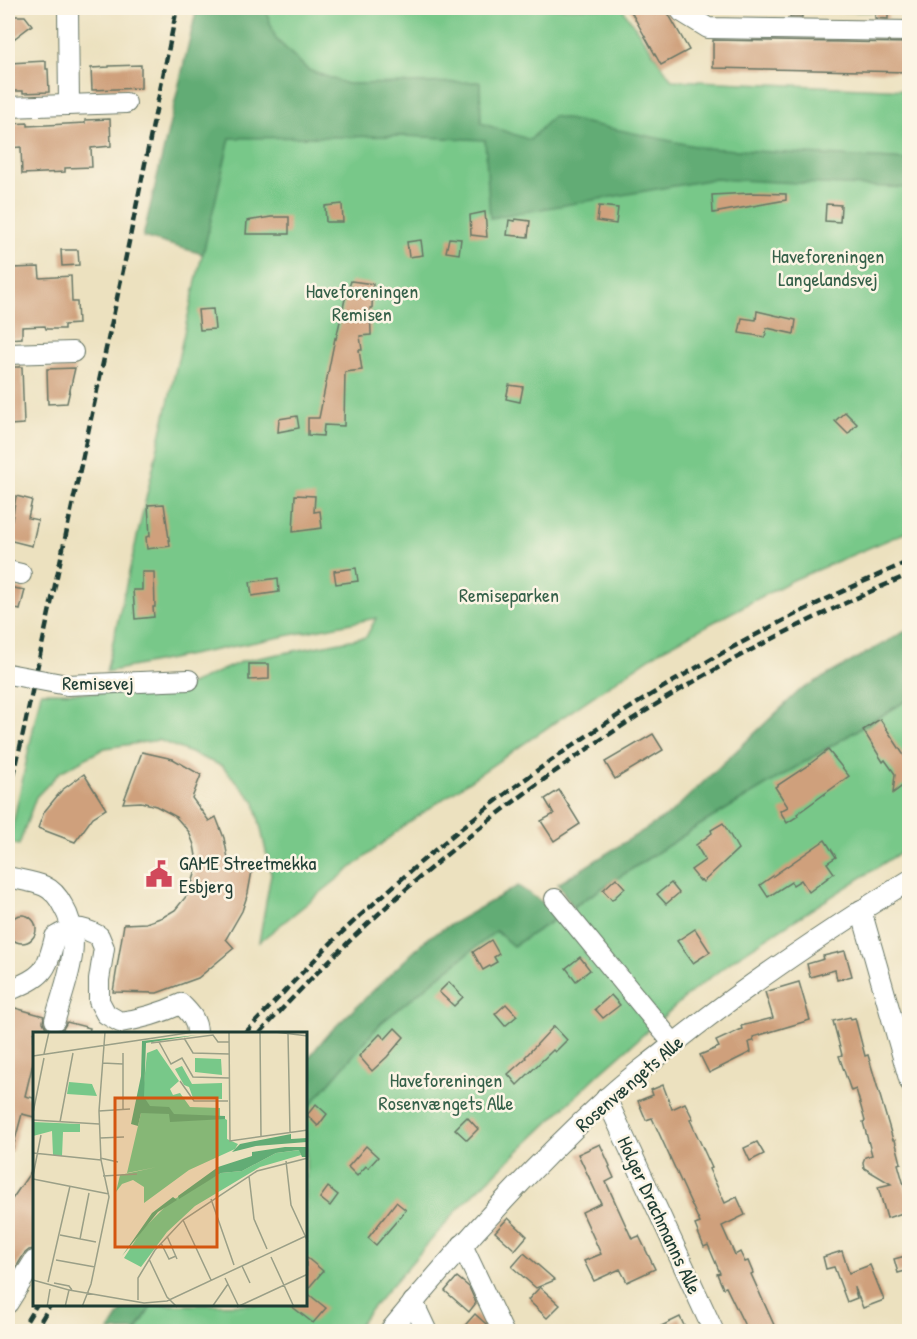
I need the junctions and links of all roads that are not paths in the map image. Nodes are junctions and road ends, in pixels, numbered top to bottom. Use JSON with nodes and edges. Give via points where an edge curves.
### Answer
{"nodes":[{"id":1,"x":68,"y":8,"type":"edge"},
{"id":2,"x":679,"y":8,"type":"edge"},
{"id":3,"x":909,"y":31,"type":"edge"},
{"id":4,"x":126,"y":103,"type":"dead end"},
{"id":5,"x":69,"y":104,"type":"junction"},
{"id":6,"x":8,"y":107,"type":"edge"},
{"id":7,"x":73,"y":352,"type":"dead end"},
{"id":8,"x":8,"y":354,"type":"edge"},
{"id":9,"x":8,"y":674,"type":"edge"},
{"id":10,"x":189,"y":680,"type":"dead end"},
{"id":11,"x":8,"y":877,"type":"edge"},
{"id":12,"x":909,"y":880,"type":"edge"},
{"id":13,"x":555,"y":899,"type":"dead end"},
{"id":14,"x":861,"y":910,"type":"junction"},
{"id":15,"x":72,"y":928,"type":"junction"},
{"id":16,"x":8,"y":991,"type":"edge"},
{"id":17,"x":55,"y":1020,"type":"dead end"},
{"id":18,"x":197,"y":1032,"type":"edge"},
{"id":19,"x":673,"y":1043,"type":"junction"},
{"id":20,"x":909,"y":1082,"type":"edge"},
{"id":21,"x":606,"y":1098,"type":"junction"},
{"id":22,"x":462,"y":1245,"type":"junction"},
{"id":23,"x":33,"y":1263,"type":"edge"},
{"id":24,"x":413,"y":1302,"type":"junction"},
{"id":25,"x":8,"y":1303,"type":"edge"},
{"id":26,"x":389,"y":1332,"type":"edge"},
{"id":27,"x":427,"y":1332,"type":"edge"},
{"id":28,"x":503,"y":1332,"type":"edge"},
{"id":29,"x":714,"y":1332,"type":"edge"}],
"edges":[{"from":1,"to":5,"type":"street"},
{"from":2,"to":3,"type":"street","via":[[708,28]]},
{"from":4,"to":5,"type":"street"},
{"from":5,"to":6,"type":"street"},
{"from":7,"to":8,"type":"street"},
{"from":9,"to":10,"type":"street","name":"Remisevej","bridge":true,"via":[[66,685]]},
{"from":11,"to":15,"type":"street","via":[[49,888],[58,896]]},
{"from":12,"to":14,"type":"street","name":"Rosenvængets Alle"},
{"from":13,"to":19,"type":"street"},
{"from":14,"to":19,"type":"street","name":"Rosenvængets Alle","via":[[717,1008]]},
{"from":14,"to":20,"type":"street"},
{"from":15,"to":16,"type":"street","via":[[55,937],[47,965],[38,977]]},
{"from":15,"to":17,"type":"street","via":[[73,956]]},
{"from":15,"to":18,"type":"street","via":[[86,928],[99,936],[104,948],[99,1000],[106,1014],[120,1022],[138,1020],[181,1004],[194,1018]]},
{"from":19,"to":21,"type":"street","name":"Rosenvængets Alle"},
{"from":21,"to":22,"type":"street","name":"Rosenvængets Alle"},
{"from":21,"to":29,"type":"street","name":"Holger Drachmanns Alle"},
{"from":22,"to":24,"type":"street","name":"Rosenvængets Alle"},
{"from":22,"to":28,"type":"street"},
{"from":23,"to":25,"type":"street"},
{"from":24,"to":26,"type":"street","name":"Rosenvængets Alle"},
{"from":24,"to":27,"type":"street"}]}
